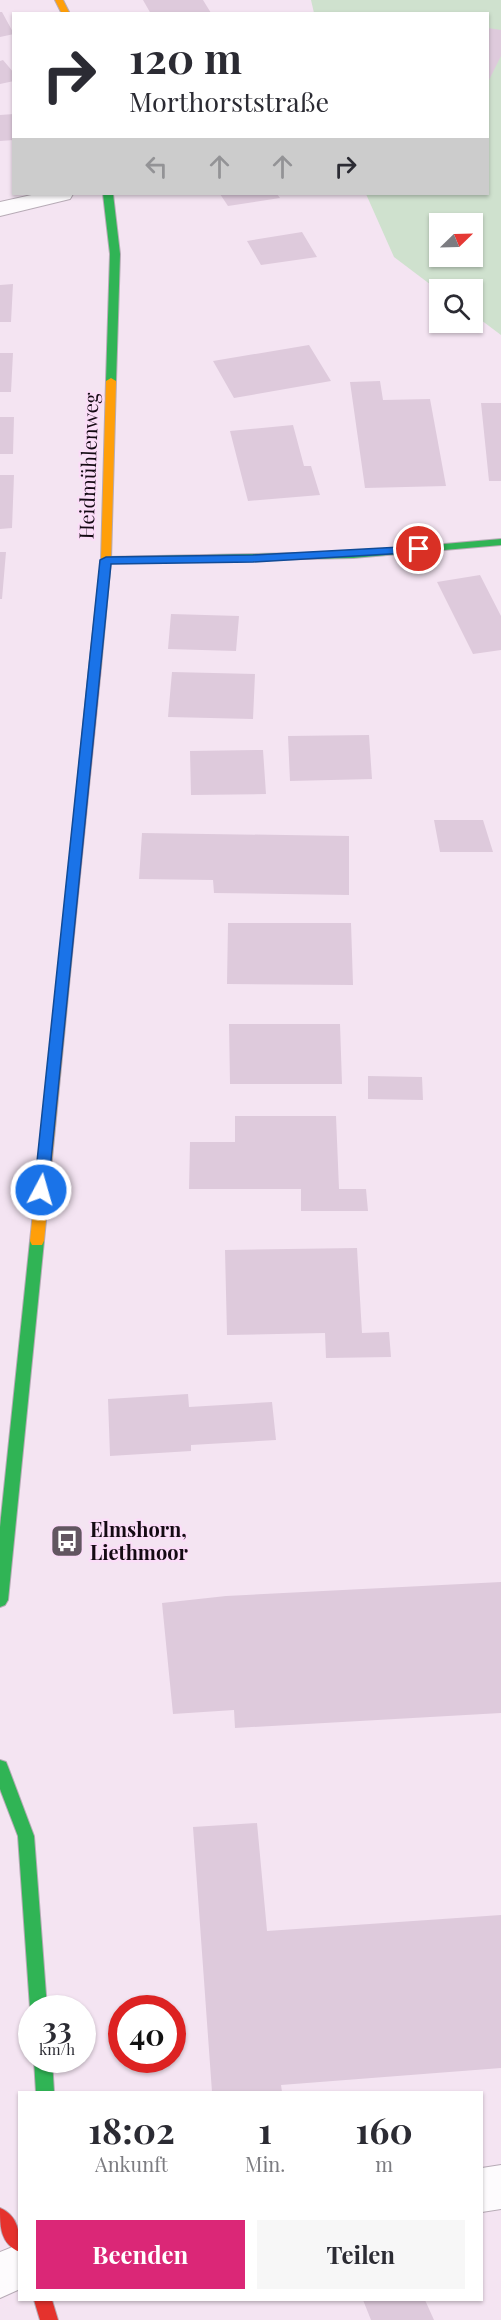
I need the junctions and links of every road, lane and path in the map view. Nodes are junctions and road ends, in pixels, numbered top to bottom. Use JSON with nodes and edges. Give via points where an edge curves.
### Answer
{"nodes":[{"id":1,"x":58,"y":195,"type":"edge"},
{"id":2,"x":108,"y":195,"type":"edge"},
{"id":3,"x":0,"y":209,"type":"edge"},
{"id":4,"x":501,"y":542,"type":"edge"},
{"id":5,"x":106,"y":560,"type":"junction"},
{"id":6,"x":0,"y":1599,"type":"edge"},
{"id":7,"x":0,"y":1767,"type":"edge"},
{"id":8,"x":38,"y":1995,"type":"edge"},
{"id":9,"x":44,"y":2073,"type":"edge"},
{"id":10,"x":45,"y":2091,"type":"edge"},
{"id":11,"x":501,"y":2187,"type":"edge"},
{"id":12,"x":483,"y":2190,"type":"edge"},
{"id":13,"x":0,"y":2217,"type":"edge"},
{"id":14,"x":18,"y":2240,"type":"edge"},
{"id":15,"x":18,"y":2267,"type":"edge"},
{"id":16,"x":0,"y":2275,"type":"edge"},
{"id":17,"x":43,"y":2301,"type":"edge"},
{"id":18,"x":49,"y":2320,"type":"edge"}],
"edges":[{"from":1,"to":3,"type":"street"},
{"from":2,"to":5,"type":"street","name":"Heidmühlenweg","via":[[115,254]]},
{"from":4,"to":5,"type":"street","via":[[264,558]]},
{"from":5,"to":6,"type":"street","name":"Heidmühlenweg"},
{"from":7,"to":8,"type":"street","via":[[26,1836]]},
{"from":9,"to":10,"type":"street"},
{"from":11,"to":12,"type":"street"},
{"from":13,"to":14,"type":"street"},
{"from":15,"to":16,"type":"street"},
{"from":17,"to":18,"type":"street"}]}
